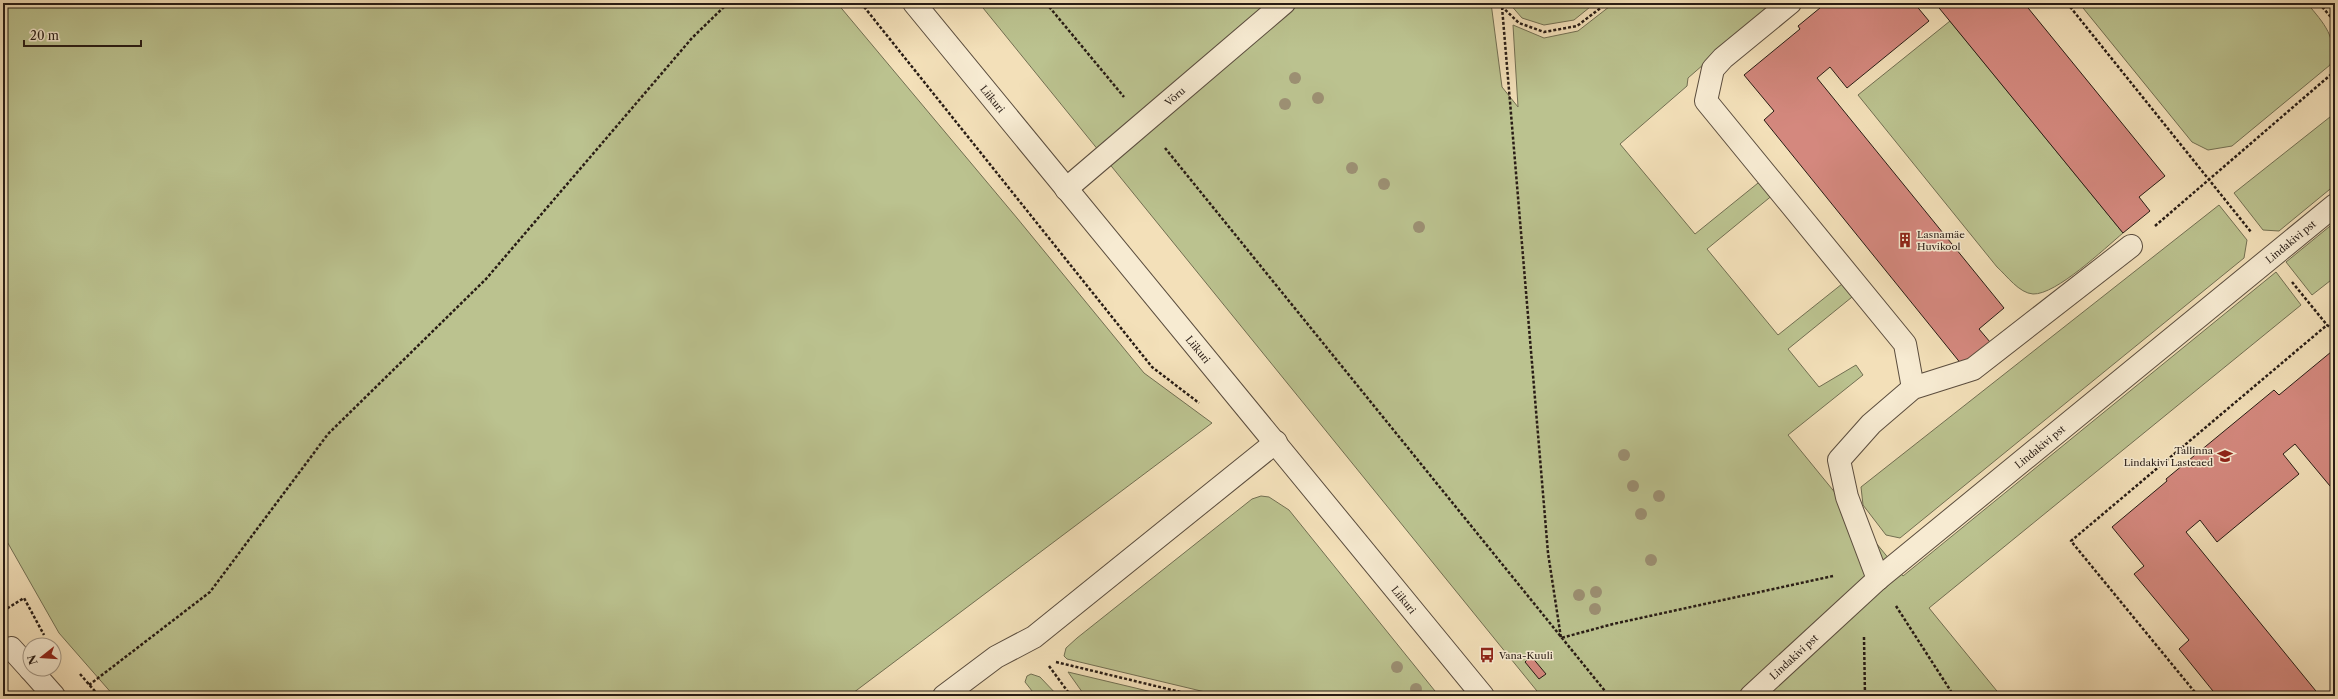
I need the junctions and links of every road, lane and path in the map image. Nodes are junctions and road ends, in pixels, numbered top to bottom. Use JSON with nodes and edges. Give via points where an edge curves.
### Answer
{"nodes":[{"id":1,"x":728,"y":3,"type":"edge"},
{"id":2,"x":861,"y":3,"type":"edge"},
{"id":3,"x":914,"y":3,"type":"edge"},
{"id":4,"x":1046,"y":3,"type":"edge"},
{"id":5,"x":1284,"y":3,"type":"edge"},
{"id":6,"x":1498,"y":3,"type":"edge"},
{"id":7,"x":1607,"y":3,"type":"edge"},
{"id":8,"x":1790,"y":3,"type":"edge"},
{"id":9,"x":2067,"y":3,"type":"edge"},
{"id":10,"x":2319,"y":3,"type":"edge"},
{"id":11,"x":1502,"y":7,"type":"junction"},
{"id":12,"x":2335,"y":22,"type":"edge"},
{"id":13,"x":2335,"y":71,"type":"edge"},
{"id":14,"x":1144,"y":122,"type":"junction"},
{"id":15,"x":2209,"y":180,"type":"junction"},
{"id":16,"x":1066,"y":189,"type":"junction"},
{"id":17,"x":2335,"y":205,"type":"edge"},
{"id":18,"x":2131,"y":246,"type":"joint"},
{"id":19,"x":2272,"y":258,"type":"junction"},
{"id":20,"x":2327,"y":325,"type":"junction"},
{"id":21,"x":2335,"y":331,"type":"edge"},
{"id":22,"x":1913,"y":388,"type":"junction"},
{"id":23,"x":1203,"y":406,"type":"dead end"},
{"id":24,"x":1276,"y":442,"type":"junction"},
{"id":25,"x":1878,"y":579,"type":"junction"},
{"id":26,"x":1847,"y":608,"type":"junction"},
{"id":27,"x":3,"y":611,"type":"edge"},
{"id":28,"x":47,"y":637,"type":"edge"},
{"id":29,"x":1562,"y":638,"type":"junction"},
{"id":30,"x":7,"y":650,"type":"edge"},
{"id":31,"x":22,"y":662,"type":"edge"},
{"id":32,"x":1068,"y":666,"type":"dead end"},
{"id":33,"x":37,"y":677,"type":"edge"},
{"id":34,"x":89,"y":685,"type":"dead end"},
{"id":35,"x":1607,"y":695,"type":"edge"},
{"id":36,"x":54,"y":696,"type":"edge"},
{"id":37,"x":944,"y":696,"type":"edge"},
{"id":38,"x":1197,"y":696,"type":"edge"},
{"id":39,"x":1483,"y":696,"type":"edge"},
{"id":40,"x":1751,"y":696,"type":"edge"},
{"id":41,"x":1865,"y":696,"type":"edge"},
{"id":42,"x":1954,"y":696,"type":"edge"},
{"id":43,"x":2198,"y":696,"type":"edge"}],
"edges":[{"from":1,"to":34,"type":"path","via":[[692,38],[486,279],[328,434],[210,592]]},
{"from":2,"to":23,"type":"path","via":[[1152,366]]},
{"from":3,"to":16,"type":"street","name":"Liikuri"},
{"from":4,"to":14,"type":"path"},
{"from":5,"to":14,"type":"street","name":"Võru"},
{"from":6,"to":11,"type":"path"},
{"from":7,"to":11,"type":"path","via":[[1577,26],[1544,32],[1519,23]]},
{"from":8,"to":22,"type":"street","via":[[1713,69],[1706,101],[1905,344]]},
{"from":9,"to":15,"type":"path"},
{"from":10,"to":12,"type":"path"},
{"from":11,"to":29,"type":"path","via":[[1548,553]]},
{"from":13,"to":15,"type":"path"},
{"from":14,"to":16,"type":"street","name":"Võru"},
{"from":14,"to":29,"type":"path"},
{"from":15,"to":18,"type":"path"},
{"from":15,"to":19,"type":"path"},
{"from":16,"to":24,"type":"street","name":"Liikuri"},
{"from":17,"to":19,"type":"street","name":"Lindakivi pst"},
{"from":18,"to":22,"type":"street","via":[[1973,368]]},
{"from":19,"to":20,"type":"path"},
{"from":19,"to":25,"type":"street","name":"Lindakivi pst"},
{"from":20,"to":21,"type":"path"},
{"from":20,"to":43,"type":"path","via":[[2071,541]]},
{"from":22,"to":25,"type":"street","via":[[1871,424],[1839,460],[1847,497]]},
{"from":24,"to":37,"type":"street","via":[[1034,637],[996,657]]},
{"from":24,"to":39,"type":"street","name":"Liikuri"},
{"from":25,"to":26,"type":"street","name":"Lindakivi pst"},
{"from":25,"to":29,"type":"path","via":[[1832,576],[1613,624]]},
{"from":25,"to":42,"type":"path"},
{"from":26,"to":40,"type":"street","name":"Lindakivi pst"},
{"from":26,"to":41,"type":"path","via":[[1864,634]]},
{"from":27,"to":28,"type":"path","via":[[24,598]]},
{"from":29,"to":35,"type":"path"},
{"from":30,"to":31,"type":"street"},
{"from":32,"to":38,"type":"path"},
{"from":33,"to":36,"type":"street"}]}
